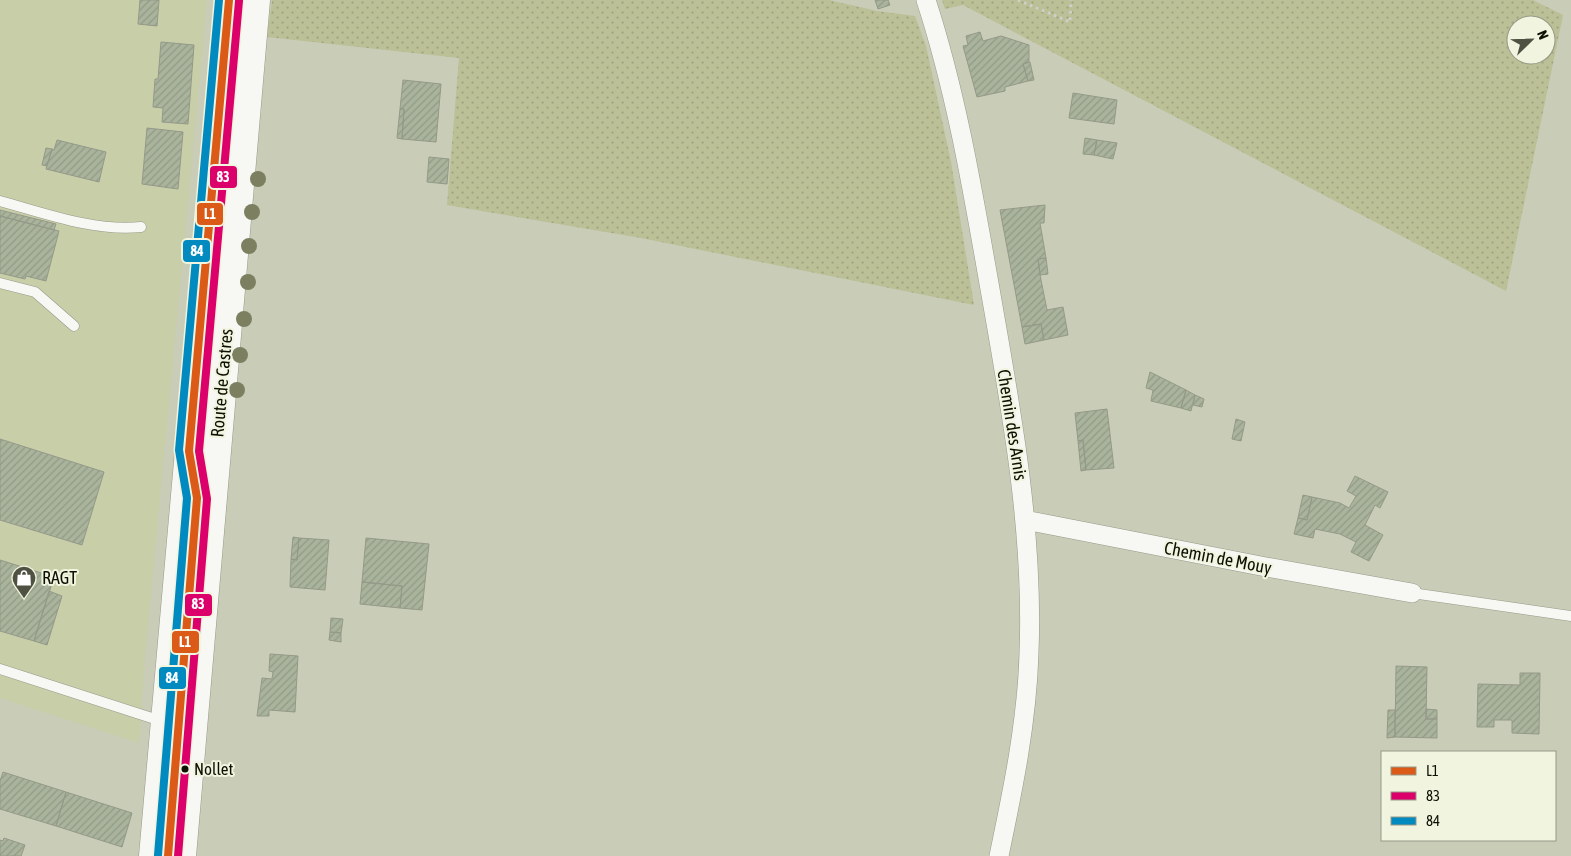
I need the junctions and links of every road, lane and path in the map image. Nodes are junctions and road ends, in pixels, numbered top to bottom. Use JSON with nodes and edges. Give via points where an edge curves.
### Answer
{"nodes":[{"id":1,"x":229,"y":0,"type":"edge"},
{"id":2,"x":243,"y":0,"type":"edge"},
{"id":3,"x":256,"y":0,"type":"edge"},
{"id":4,"x":926,"y":0,"type":"edge"},
{"id":5,"x":1018,"y":0,"type":"edge"},
{"id":6,"x":1071,"y":0,"type":"edge"},
{"id":7,"x":0,"y":202,"type":"edge"},
{"id":8,"x":141,"y":227,"type":"dead end"},
{"id":9,"x":0,"y":283,"type":"edge"},
{"id":10,"x":74,"y":326,"type":"dead end"},
{"id":11,"x":219,"y":418,"type":"junction"},
{"id":12,"x":189,"y":451,"type":"junction"},
{"id":13,"x":1025,"y":520,"type":"junction"},
{"id":14,"x":1412,"y":594,"type":"joint"},
{"id":15,"x":1571,"y":616,"type":"edge"},
{"id":16,"x":0,"y":669,"type":"edge"},
{"id":17,"x":156,"y":719,"type":"dead end"},
{"id":18,"x":153,"y":856,"type":"edge"},
{"id":19,"x":168,"y":856,"type":"edge"},
{"id":20,"x":182,"y":856,"type":"edge"},
{"id":21,"x":999,"y":856,"type":"edge"}],
"edges":[{"from":1,"to":12,"type":"main road","name":"Route de Castres"},
{"from":2,"to":11,"type":"lane","via":[[212,344]]},
{"from":3,"to":11,"type":"main road","name":"Route de Castres"},
{"from":4,"to":13,"type":"street","name":"Chemin des Arnis","via":[[948,74],[969,170],[1017,447]]},
{"from":5,"to":6,"type":"path","via":[[1070,22]]},
{"from":7,"to":8,"type":"lane","via":[[92,225]]},
{"from":9,"to":10,"type":"lane","via":[[35,292]]},
{"from":11,"to":20,"type":"main road","name":"Route de Castres"},
{"from":12,"to":18,"type":"main road","name":"Route de Castres"},
{"from":12,"to":19,"type":"lane","via":[[197,498]]},
{"from":13,"to":14,"type":"street","name":"Chemin de Mouy"},
{"from":13,"to":21,"type":"street","name":"Chemin des Arnis","via":[[1029,654],[1015,780]]},
{"from":14,"to":15,"type":"lane"},
{"from":16,"to":17,"type":"lane"}]}
